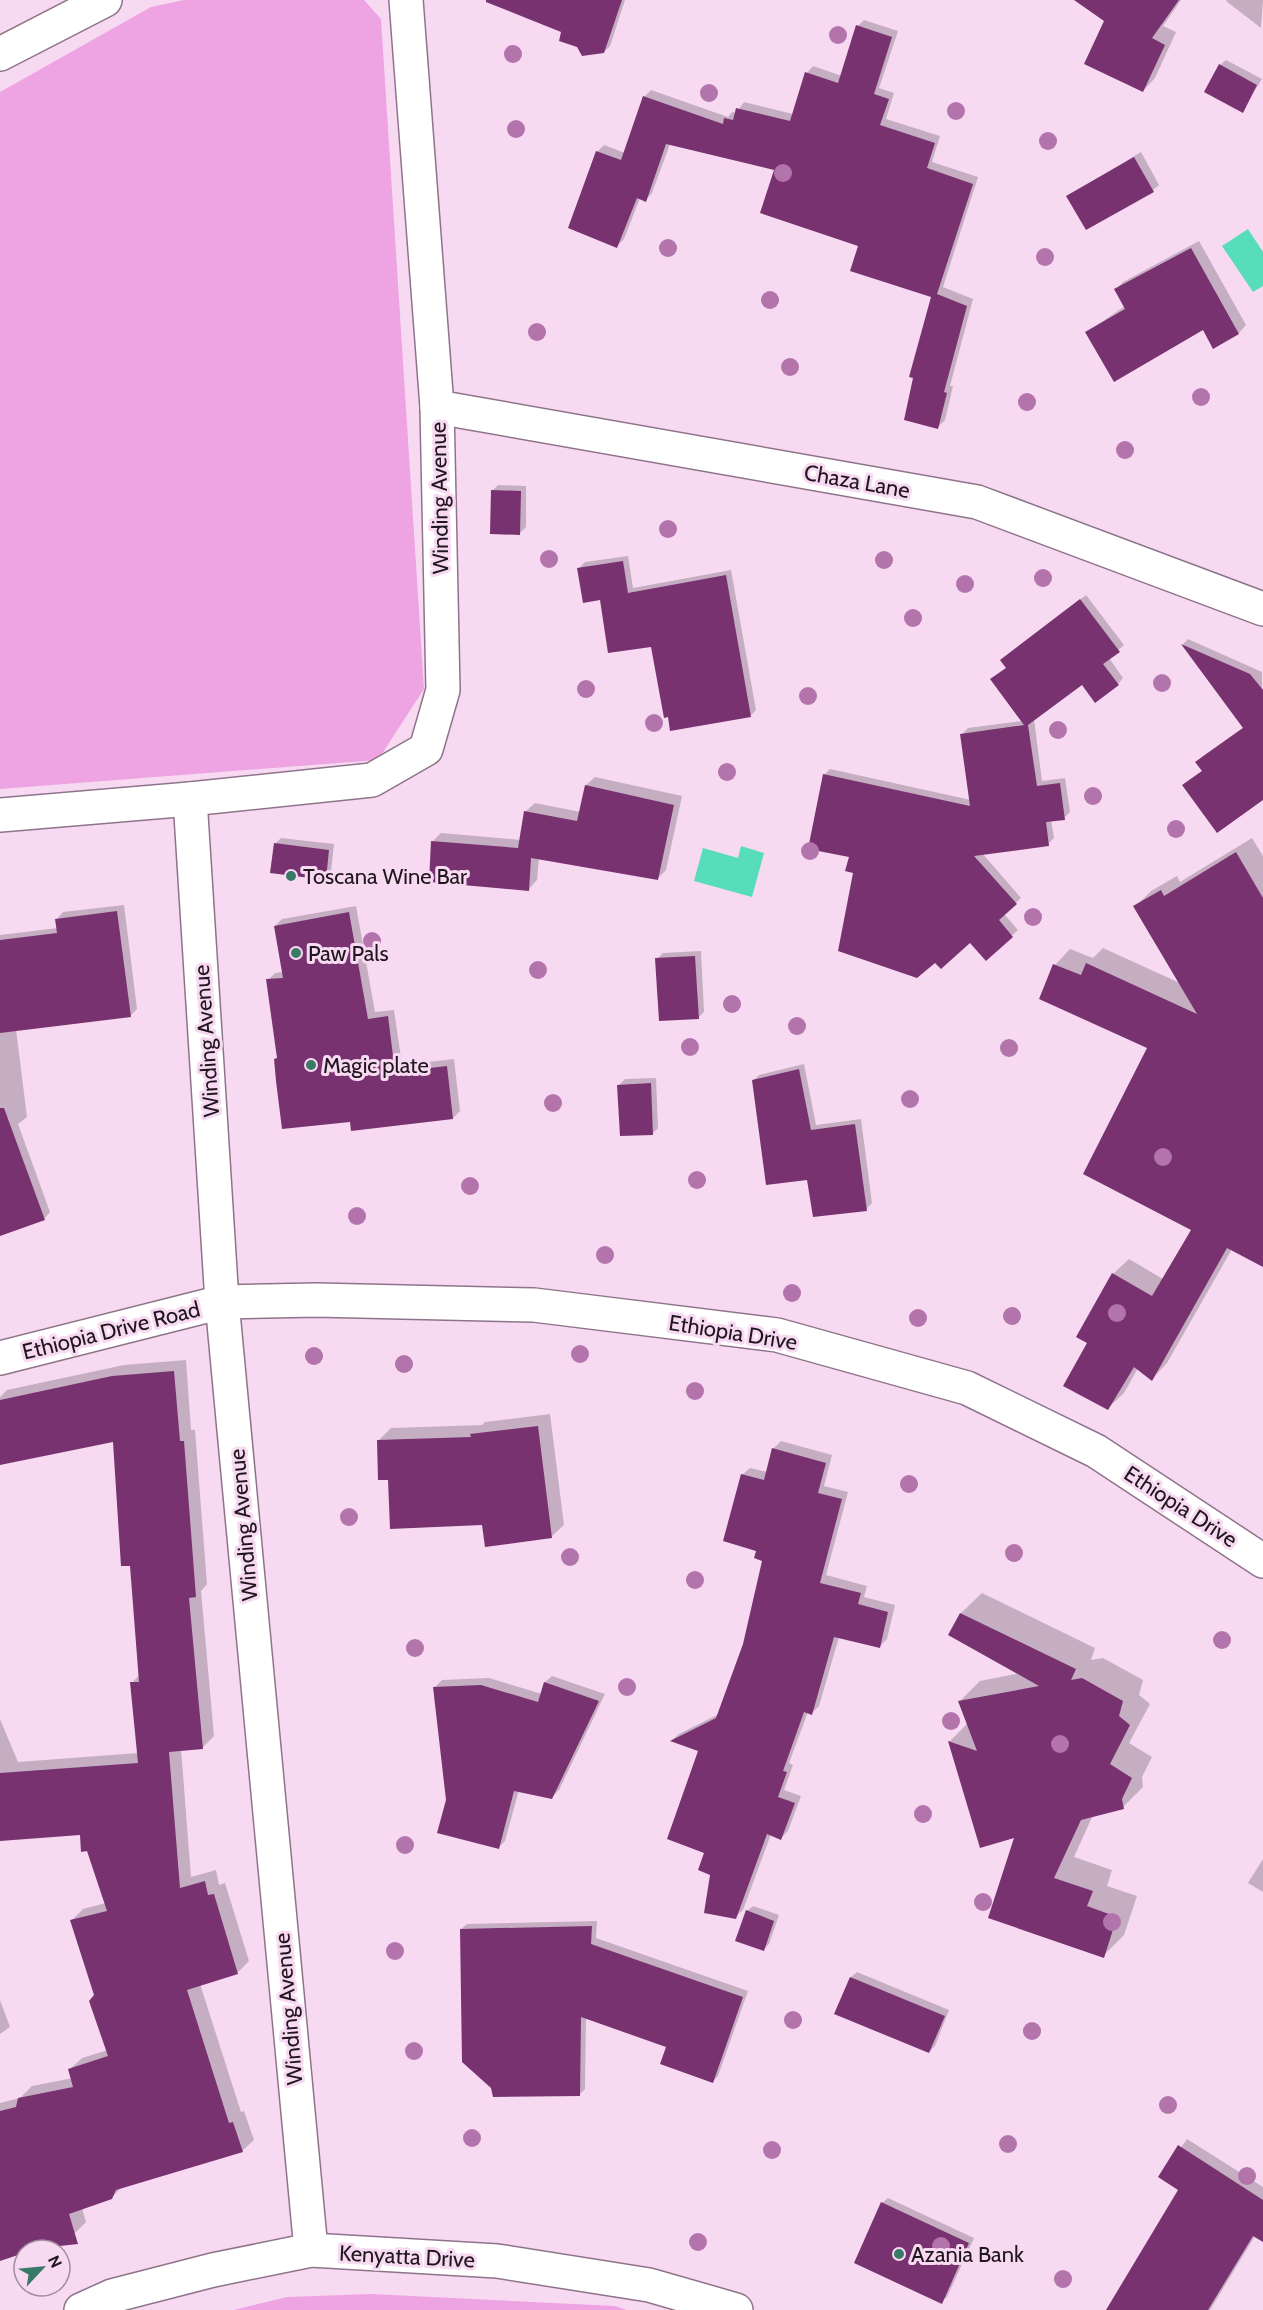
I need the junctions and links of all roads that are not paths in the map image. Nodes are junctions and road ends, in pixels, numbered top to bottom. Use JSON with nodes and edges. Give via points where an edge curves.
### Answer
{"nodes":[{"id":1,"x":105,"y":0,"type":"edge"},
{"id":2,"x":406,"y":0,"type":"edge"},
{"id":3,"x":0,"y":54,"type":"edge"},
{"id":4,"x":437,"y":407,"type":"junction"},
{"id":5,"x":1263,"y":609,"type":"edge"},
{"id":6,"x":190,"y":799,"type":"junction"},
{"id":7,"x":0,"y":815,"type":"edge"},
{"id":8,"x":222,"y":1302,"type":"junction"},
{"id":9,"x":0,"y":1358,"type":"edge"},
{"id":10,"x":1263,"y":1561,"type":"edge"},
{"id":11,"x":311,"y":2250,"type":"junction"},
{"id":12,"x":81,"y":2310,"type":"edge"},
{"id":13,"x":736,"y":2310,"type":"edge"}],
"edges":[{"from":1,"to":3,"type":"street"},
{"from":2,"to":4,"type":"street","name":"Winding Avenue"},
{"from":4,"to":5,"type":"street","name":"Chaza Lane","via":[[977,502]]},
{"from":4,"to":6,"type":"street","name":"Winding Avenue","via":[[443,690],[426,749],[372,780]]},
{"from":6,"to":7,"type":"street","name":"Winding Avenue"},
{"from":6,"to":8,"type":"street","name":"Winding Avenue"},
{"from":8,"to":9,"type":"street","name":"Ethiopia Drive Road"},
{"from":8,"to":10,"type":"street","name":"Ethiopia Drive","via":[[534,1305],[777,1335],[967,1388],[1096,1451]]},
{"from":8,"to":11,"type":"street","name":"Winding Avenue"},
{"from":11,"to":12,"type":"street","name":"Kenyatta Drive","via":[[111,2296]]},
{"from":11,"to":13,"type":"street","name":"Kenyatta Drive","via":[[497,2260],[649,2285]]}]}
